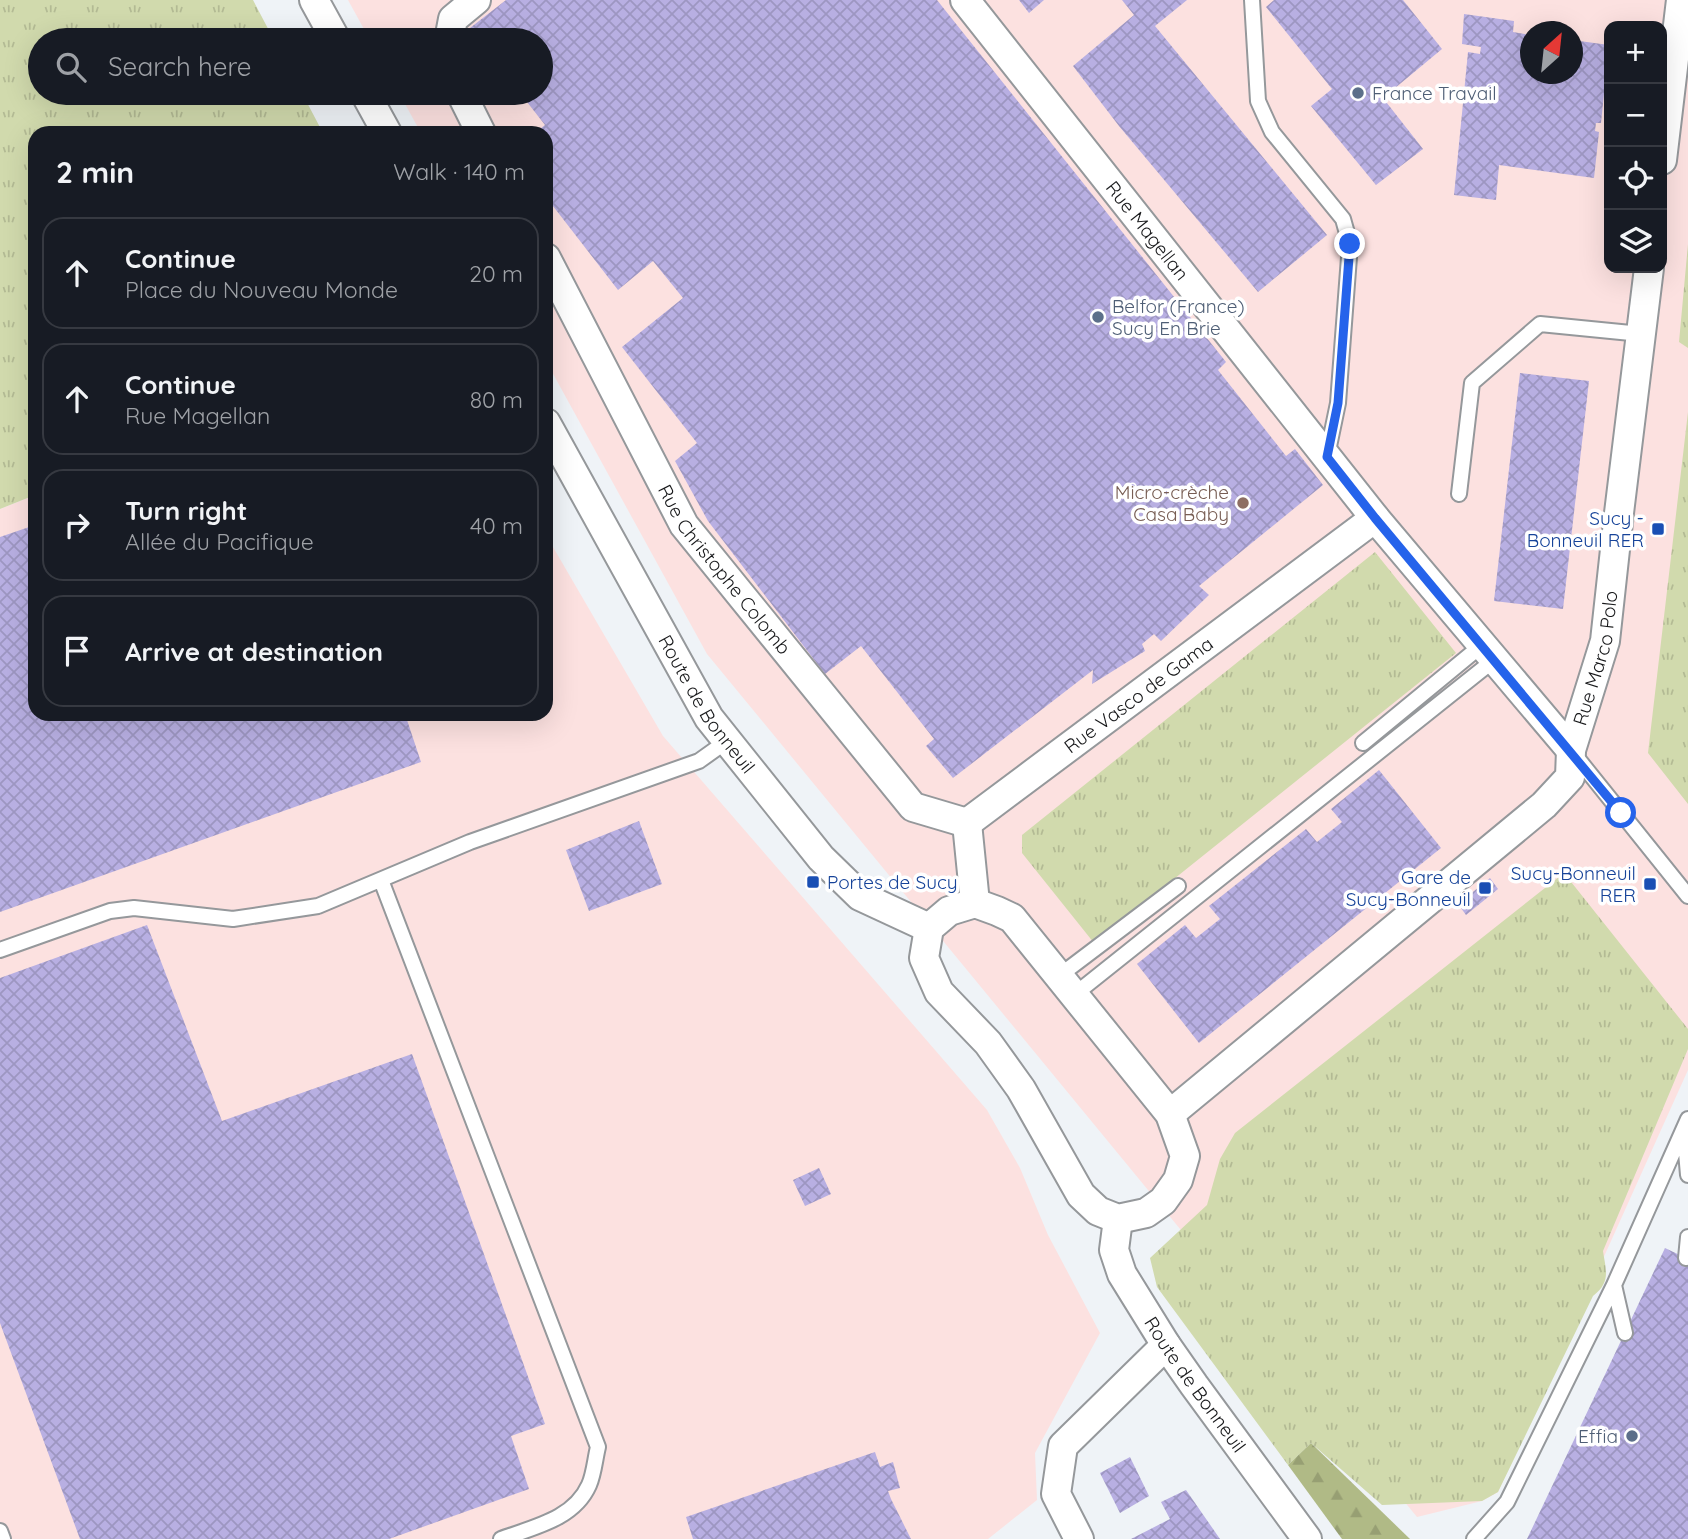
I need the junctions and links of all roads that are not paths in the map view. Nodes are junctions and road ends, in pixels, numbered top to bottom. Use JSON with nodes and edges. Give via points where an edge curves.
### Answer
{"nodes":[{"id":1,"x":314,"y":0,"type":"edge"},
{"id":2,"x":476,"y":0,"type":"edge"},
{"id":3,"x":965,"y":0,"type":"edge"},
{"id":4,"x":1252,"y":0,"type":"edge"},
{"id":5,"x":1681,"y":0,"type":"edge"},
{"id":6,"x":329,"y":28,"type":"edge"},
{"id":7,"x":453,"y":28,"type":"edge"},
{"id":8,"x":372,"y":105,"type":"edge"},
{"id":9,"x":467,"y":105,"type":"edge"},
{"id":10,"x":383,"y":126,"type":"edge"},
{"id":11,"x":478,"y":126,"type":"edge"},
{"id":12,"x":1664,"y":147,"type":"edge"},
{"id":13,"x":553,"y":272,"type":"edge"},
{"id":14,"x":1648,"y":273,"type":"edge"},
{"id":15,"x":1641,"y":334,"type":"junction"},
{"id":16,"x":553,"y":435,"type":"edge"},
{"id":17,"x":1327,"y":457,"type":"junction"},
{"id":18,"x":1459,"y":494,"type":"dead end"},
{"id":19,"x":1375,"y":518,"type":"junction"},
{"id":20,"x":1488,"y":653,"type":"junction"},
{"id":21,"x":727,"y":741,"type":"junction"},
{"id":22,"x":1363,"y":743,"type":"dead end"},
{"id":23,"x":1571,"y":750,"type":"junction"},
{"id":24,"x":967,"y":823,"type":"junction"},
{"id":25,"x":381,"y":880,"type":"junction"},
{"id":26,"x":1178,"y":886,"type":"dead end"},
{"id":27,"x":1688,"y":896,"type":"edge"},
{"id":28,"x":975,"y":903,"type":"junction"},
{"id":29,"x":929,"y":928,"type":"junction"},
{"id":30,"x":0,"y":950,"type":"edge"},
{"id":31,"x":1067,"y":985,"type":"junction"},
{"id":32,"x":1170,"y":1114,"type":"junction"},
{"id":33,"x":1686,"y":1123,"type":"edge"},
{"id":34,"x":1688,"y":1175,"type":"edge"},
{"id":35,"x":1118,"y":1219,"type":"junction"},
{"id":36,"x":1688,"y":1237,"type":"edge"},
{"id":37,"x":1686,"y":1258,"type":"dead end"},
{"id":38,"x":1614,"y":1285,"type":"junction"},
{"id":39,"x":1625,"y":1333,"type":"dead end"},
{"id":40,"x":1166,"y":1345,"type":"junction"},
{"id":41,"x":0,"y":1531,"type":"edge"},
{"id":42,"x":3,"y":1539,"type":"edge"},
{"id":43,"x":501,"y":1539,"type":"edge"},
{"id":44,"x":1079,"y":1539,"type":"edge"},
{"id":45,"x":1307,"y":1539,"type":"edge"},
{"id":46,"x":1474,"y":1539,"type":"edge"}],
"edges":[{"from":1,"to":6,"type":"street"},
{"from":2,"to":7,"type":"street"},
{"from":3,"to":17,"type":"street","name":"Rue Magellan"},
{"from":4,"to":17,"type":"lane","via":[[1258,101],[1272,132],[1343,219],[1350,244],[1338,403]]},
{"from":5,"to":12,"type":"street"},
{"from":8,"to":10,"type":"street"},
{"from":9,"to":11,"type":"street"},
{"from":13,"to":24,"type":"street","name":"Rue Christophe Colomb","via":[[684,525],[913,807]]},
{"from":14,"to":15,"type":"street","name":"Rue Marco Polo"},
{"from":15,"to":18,"type":"lane","via":[[1540,324],[1472,383]]},
{"from":15,"to":23,"type":"street","name":"Rue Marco Polo","via":[[1605,641]]},
{"from":16,"to":21,"type":"street","name":"Route de Bonneuil","via":[[709,718]]},
{"from":17,"to":19,"type":"street","name":"Rue Magellan"},
{"from":19,"to":20,"type":"street","name":"Rue Magellan"},
{"from":19,"to":24,"type":"street","name":"Rue Vasco de Gama"},
{"from":20,"to":22,"type":"lane"},
{"from":20,"to":23,"type":"street","name":"Rue Magellan"},
{"from":20,"to":31,"type":"lane"},
{"from":21,"to":25,"type":"lane","via":[[699,761],[470,842]]},
{"from":21,"to":29,"type":"street","name":"Route de Bonneuil","via":[[821,858],[860,896]]},
{"from":23,"to":27,"type":"lane"},
{"from":23,"to":32,"type":"street","name":"Rue Marco Polo","via":[[1570,777],[1544,805]]},
{"from":24,"to":28,"type":"street"},
{"from":25,"to":30,"type":"lane","via":[[318,906],[233,919],[134,908],[110,911]]},
{"from":25,"to":43,"type":"lane","via":[[598,1447],[590,1484],[579,1503],[560,1517]]},
{"from":26,"to":31,"type":"lane"},
{"from":28,"to":29,"type":"street","via":[[949,911]]},
{"from":28,"to":31,"type":"street","via":[[1012,918]]},
{"from":29,"to":35,"type":"street","via":[[924,958],[939,992],[988,1043],[1021,1089],[1080,1195],[1098,1211]]},
{"from":31,"to":32,"type":"street"},
{"from":32,"to":35,"type":"street","via":[[1185,1156],[1178,1180],[1163,1201],[1146,1213]]},
{"from":33,"to":34,"type":"lane"},
{"from":33,"to":38,"type":"lane"},
{"from":35,"to":40,"type":"street","name":"Route de Bonneuil","via":[[1114,1250],[1122,1274]]},
{"from":36,"to":37,"type":"lane"},
{"from":38,"to":39,"type":"lane"},
{"from":38,"to":46,"type":"lane","via":[[1507,1502]]},
{"from":40,"to":44,"type":"street","via":[[1063,1447],[1056,1494]]},
{"from":40,"to":45,"type":"street","name":"Route de Bonneuil"},
{"from":41,"to":42,"type":"lane"}]}
